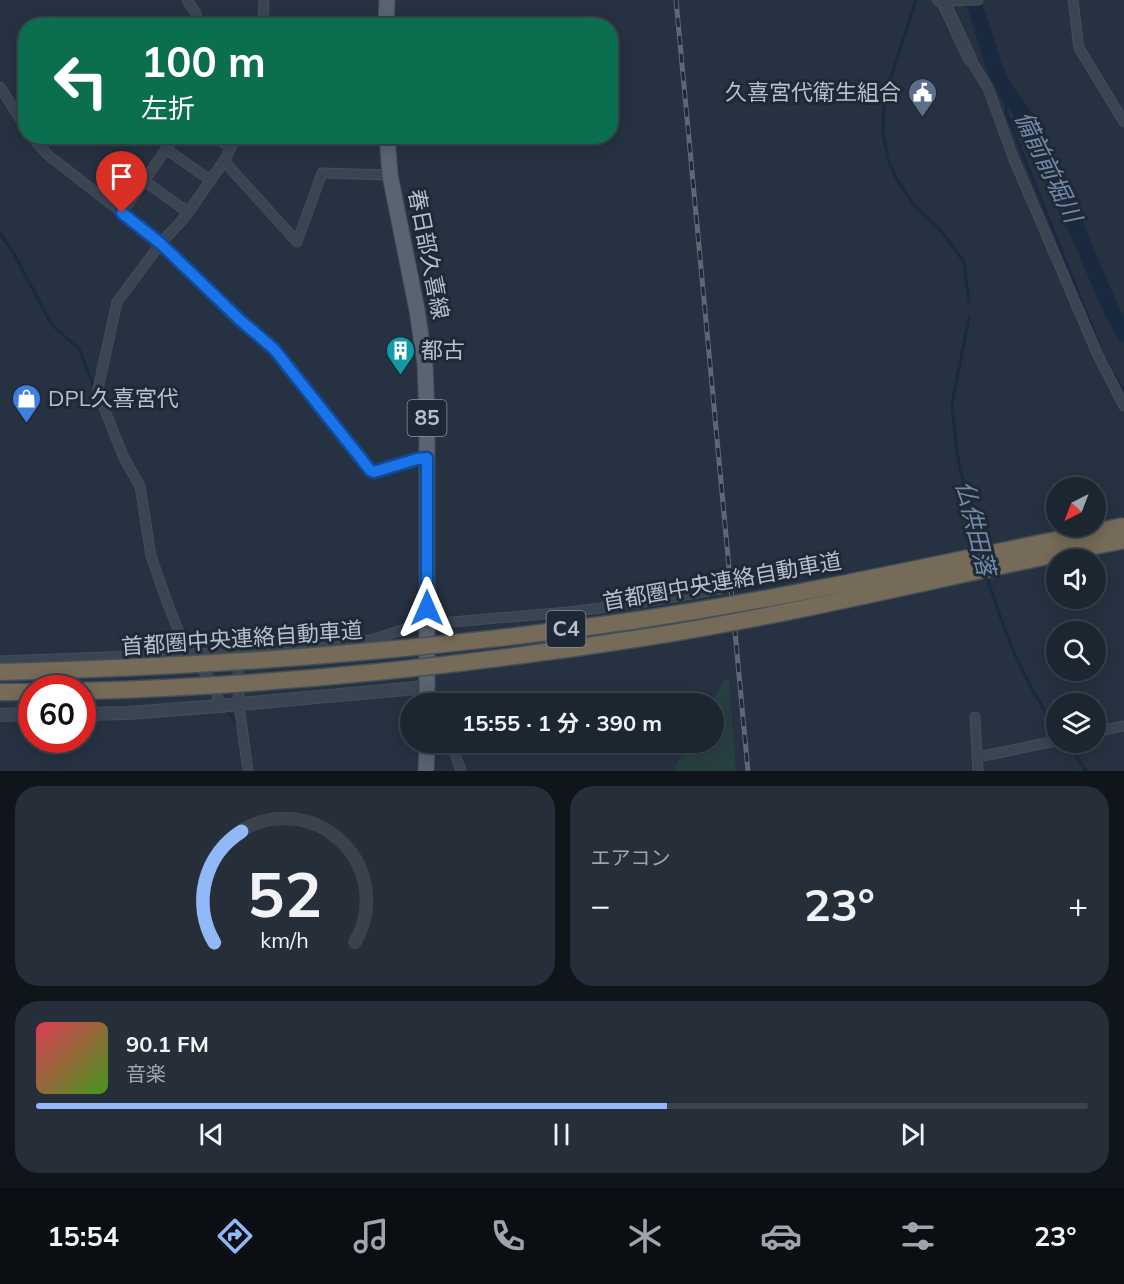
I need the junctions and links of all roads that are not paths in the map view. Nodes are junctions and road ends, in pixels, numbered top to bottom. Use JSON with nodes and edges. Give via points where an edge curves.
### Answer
{"nodes":[{"id":1,"x":187,"y":0,"type":"edge"},
{"id":2,"x":264,"y":0,"type":"edge"},
{"id":3,"x":387,"y":0,"type":"edge"},
{"id":4,"x":978,"y":0,"type":"edge"},
{"id":5,"x":1073,"y":0,"type":"edge"},
{"id":6,"x":942,"y":1,"type":"edge"},
{"id":7,"x":197,"y":18,"type":"edge"},
{"id":8,"x":263,"y":18,"type":"edge"},
{"id":9,"x":387,"y":18,"type":"edge"},
{"id":10,"x":970,"y":59,"type":"joint"},
{"id":11,"x":0,"y":87,"type":"edge"},
{"id":12,"x":18,"y":115,"type":"edge"},
{"id":13,"x":1124,"y":122,"type":"edge"},
{"id":14,"x":38,"y":144,"type":"edge"},
{"id":15,"x":169,"y":144,"type":"edge"},
{"id":16,"x":225,"y":144,"type":"edge"},
{"id":17,"x":233,"y":144,"type":"edge"},
{"id":18,"x":388,"y":144,"type":"edge"},
{"id":19,"x":231,"y":148,"type":"junction"},
{"id":20,"x":166,"y":149,"type":"junction"},
{"id":21,"x":224,"y":161,"type":"junction"},
{"id":22,"x":390,"y":175,"type":"junction"},
{"id":23,"x":210,"y":180,"type":"junction"},
{"id":24,"x":144,"y":181,"type":"junction"},
{"id":25,"x":188,"y":212,"type":"junction"},
{"id":26,"x":122,"y":213,"type":"junction"},
{"id":27,"x":160,"y":243,"type":"junction"},
{"id":28,"x":1124,"y":406,"type":"edge"},
{"id":29,"x":427,"y":458,"type":"junction"},
{"id":30,"x":1124,"y":526,"type":"edge"},
{"id":31,"x":1124,"y":540,"type":"edge"},
{"id":32,"x":720,"y":589,"type":"dead end"},
{"id":33,"x":427,"y":624,"type":"junction"},
{"id":34,"x":237,"y":652,"type":"junction"},
{"id":35,"x":191,"y":653,"type":"junction"},
{"id":36,"x":0,"y":661,"type":"edge"},
{"id":37,"x":0,"y":672,"type":"edge"},
{"id":38,"x":427,"y":687,"type":"junction"},
{"id":39,"x":96,"y":691,"type":"edge"},
{"id":40,"x":0,"y":692,"type":"edge"},
{"id":41,"x":18,"y":692,"type":"edge"},
{"id":42,"x":427,"y":693,"type":"edge"},
{"id":43,"x":239,"y":705,"type":"junction"},
{"id":44,"x":219,"y":706,"type":"junction"},
{"id":45,"x":18,"y":714,"type":"edge"},
{"id":46,"x":96,"y":714,"type":"edge"},
{"id":47,"x":0,"y":715,"type":"edge"},
{"id":48,"x":975,"y":717,"type":"dead end"},
{"id":49,"x":1124,"y":726,"type":"edge"},
{"id":50,"x":1106,"y":730,"type":"edge"},
{"id":51,"x":1046,"y":743,"type":"edge"},
{"id":52,"x":427,"y":753,"type":"edge"},
{"id":53,"x":455,"y":753,"type":"edge"},
{"id":54,"x":978,"y":757,"type":"junction"},
{"id":55,"x":248,"y":771,"type":"edge"},
{"id":56,"x":426,"y":771,"type":"edge"},
{"id":57,"x":461,"y":771,"type":"edge"},
{"id":58,"x":978,"y":771,"type":"edge"}],
"edges":[{"from":1,"to":7,"type":"street"},
{"from":2,"to":8,"type":"street"},
{"from":3,"to":9,"type":"main road"},
{"from":4,"to":6,"type":"street"},
{"from":5,"to":13,"type":"street","via":[[1079,48]]},
{"from":6,"to":10,"type":"street"},
{"from":10,"to":28,"type":"street","via":[[988,88],[1017,168]]},
{"from":11,"to":12,"type":"street"},
{"from":14,"to":26,"type":"street"},
{"from":15,"to":20,"type":"street"},
{"from":16,"to":19,"type":"street"},
{"from":17,"to":19,"type":"street"},
{"from":18,"to":22,"type":"main road","name":"春日部久喜線","number":"85"},
{"from":19,"to":21,"type":"street"},
{"from":20,"to":23,"type":"street"},
{"from":20,"to":24,"type":"street"},
{"from":21,"to":22,"type":"street","via":[[297,242],[322,173]]},
{"from":21,"to":23,"type":"street"},
{"from":22,"to":29,"type":"main road","name":"春日部久喜線","number":"85","via":[[424,352]]},
{"from":23,"to":25,"type":"street"},
{"from":24,"to":25,"type":"street"},
{"from":24,"to":26,"type":"street"},
{"from":25,"to":27,"type":"street"},
{"from":26,"to":27,"type":"street"},
{"from":27,"to":29,"type":"street","via":[[274,349],[370,470]]},
{"from":27,"to":35,"type":"street","via":[[117,302],[98,389],[124,458],[140,486],[158,579]]},
{"from":29,"to":33,"type":"main road","name":"春日部久喜線","number":"85"},
{"from":30,"to":37,"type":"highway","name":"首都圏中央連絡自動車道","number":"C4","bridge":true,"via":[[769,598],[633,621],[438,646],[219,664]]},
{"from":31,"to":39,"type":"highway","name":"首都圏中央連絡自動車道","number":"C4","bridge":true,"via":[[643,638],[294,681]]},
{"from":32,"to":33,"type":"street","via":[[579,611]]},
{"from":33,"to":34,"type":"street","via":[[371,640]]},
{"from":33,"to":38,"type":"main road","name":"春日部久喜線","number":"85"},
{"from":34,"to":35,"type":"street"},
{"from":34,"to":43,"type":"street"},
{"from":35,"to":36,"type":"street"},
{"from":35,"to":44,"type":"street","via":[[216,689]]},
{"from":38,"to":42,"type":"main road","name":"春日部久喜線","number":"85"},
{"from":38,"to":43,"type":"street"},
{"from":40,"to":41,"type":"highway"},
{"from":43,"to":44,"type":"street"},
{"from":43,"to":55,"type":"street"},
{"from":44,"to":46,"type":"street"},
{"from":45,"to":47,"type":"street"},
{"from":48,"to":54,"type":"street"},
{"from":49,"to":50,"type":"street"},
{"from":51,"to":54,"type":"street"},
{"from":52,"to":56,"type":"main road"},
{"from":53,"to":57,"type":"street"},
{"from":54,"to":58,"type":"street"}]}
